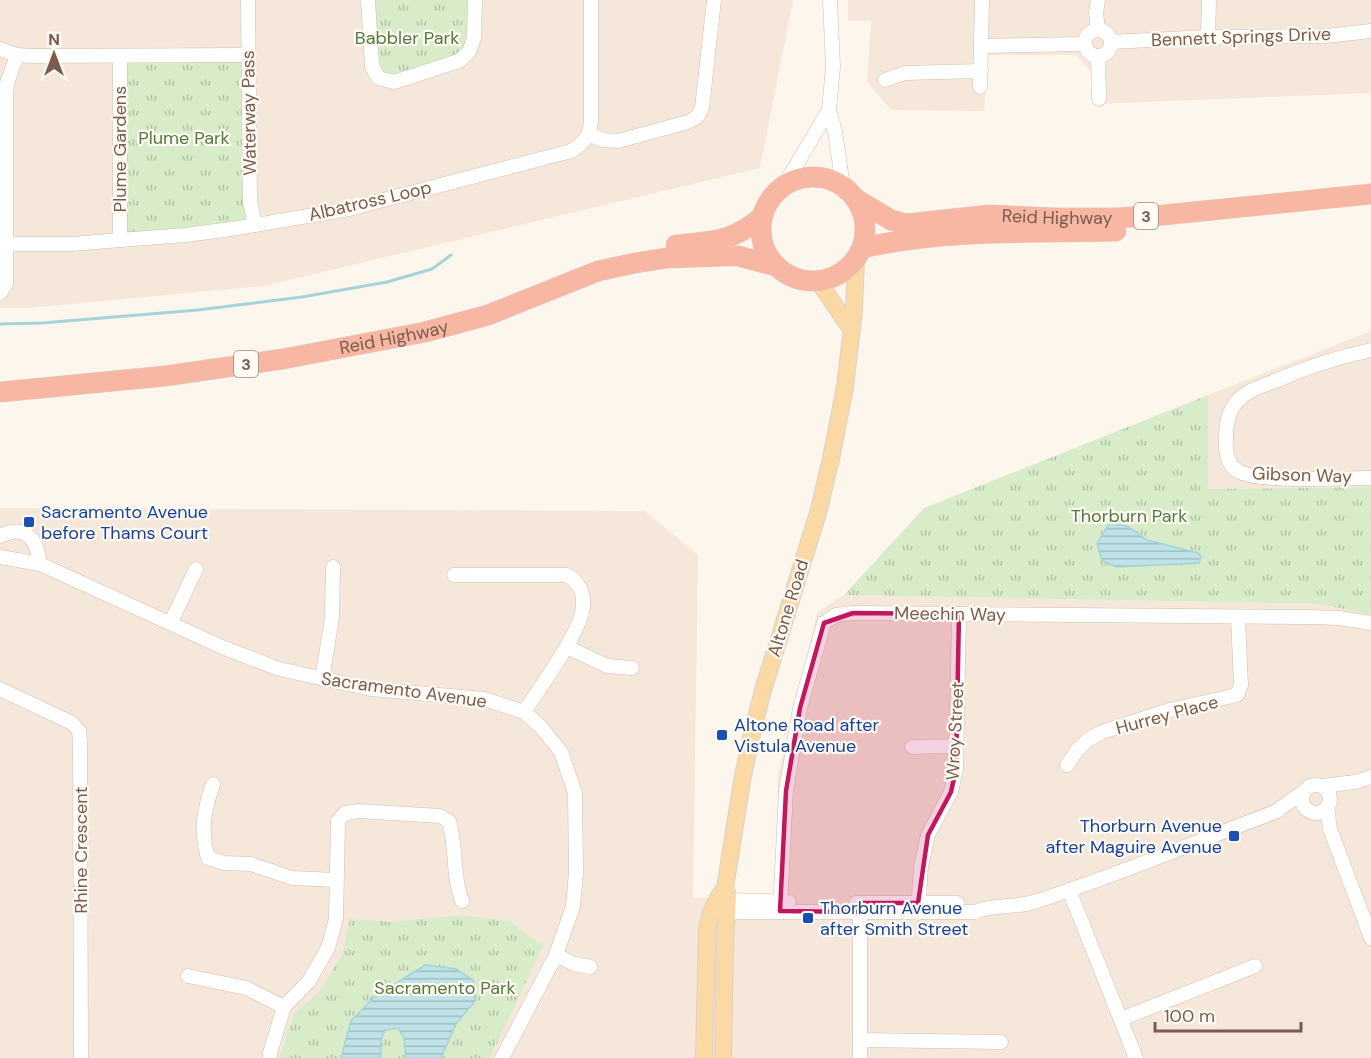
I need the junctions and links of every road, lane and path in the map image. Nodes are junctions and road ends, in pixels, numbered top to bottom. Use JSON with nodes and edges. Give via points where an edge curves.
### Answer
{"nodes":[{"id":1,"x":248,"y":0,"type":"edge"},
{"id":2,"x":368,"y":0,"type":"edge"},
{"id":3,"x":475,"y":0,"type":"edge"},
{"id":4,"x":591,"y":0,"type":"edge"},
{"id":5,"x":714,"y":0,"type":"edge"},
{"id":6,"x":830,"y":0,"type":"edge"},
{"id":7,"x":982,"y":0,"type":"edge"},
{"id":8,"x":1098,"y":0,"type":"edge"},
{"id":9,"x":1209,"y":0,"type":"edge"},
{"id":10,"x":1098,"y":29,"type":"junction"},
{"id":11,"x":1371,"y":31,"type":"edge"},
{"id":12,"x":1208,"y":37,"type":"junction"},
{"id":13,"x":1111,"y":42,"type":"junction"},
{"id":14,"x":1084,"y":44,"type":"junction"},
{"id":15,"x":981,"y":46,"type":"junction"},
{"id":16,"x":0,"y":49,"type":"edge"},
{"id":17,"x":17,"y":55,"type":"junction"},
{"id":18,"x":247,"y":55,"type":"junction"},
{"id":19,"x":120,"y":57,"type":"junction"},
{"id":20,"x":1098,"y":57,"type":"junction"},
{"id":21,"x":981,"y":71,"type":"junction"},
{"id":22,"x":885,"y":80,"type":"dead end"},
{"id":23,"x":980,"y":87,"type":"dead end"},
{"id":24,"x":1099,"y":99,"type":"dead end"},
{"id":25,"x":829,"y":110,"type":"junction"},
{"id":26,"x":589,"y":135,"type":"junction"},
{"id":27,"x":783,"y":187,"type":"junction"},
{"id":28,"x":850,"y":193,"type":"junction"},
{"id":29,"x":1371,"y":194,"type":"edge"},
{"id":30,"x":1371,"y":206,"type":"edge"},
{"id":31,"x":763,"y":216,"type":"junction"},
{"id":32,"x":255,"y":225,"type":"junction"},
{"id":33,"x":120,"y":240,"type":"junction"},
{"id":34,"x":6,"y":244,"type":"junction"},
{"id":35,"x":859,"y":254,"type":"junction"},
{"id":36,"x":776,"y":266,"type":"junction"},
{"id":37,"x":818,"y":282,"type":"junction"},
{"id":38,"x":0,"y":293,"type":"edge"},
{"id":39,"x":852,"y":329,"type":"junction"},
{"id":40,"x":1371,"y":350,"type":"edge"},
{"id":41,"x":0,"y":381,"type":"edge"},
{"id":42,"x":0,"y":393,"type":"edge"},
{"id":43,"x":1371,"y":478,"type":"edge"},
{"id":44,"x":0,"y":536,"type":"edge"},
{"id":45,"x":0,"y":557,"type":"edge"},
{"id":46,"x":40,"y":564,"type":"junction"},
{"id":47,"x":333,"y":567,"type":"dead end"},
{"id":48,"x":196,"y":568,"type":"dead end"},
{"id":49,"x":454,"y":575,"type":"dead end"},
{"id":50,"x":959,"y":614,"type":"junction"},
{"id":51,"x":1238,"y":617,"type":"junction"},
{"id":52,"x":171,"y":622,"type":"junction"},
{"id":53,"x":1371,"y":623,"type":"edge"},
{"id":54,"x":567,"y":647,"type":"junction"},
{"id":55,"x":632,"y":668,"type":"dead end"},
{"id":56,"x":322,"y":679,"type":"junction"},
{"id":57,"x":0,"y":689,"type":"edge"},
{"id":58,"x":524,"y":712,"type":"junction"},
{"id":59,"x":957,"y":746,"type":"junction"},
{"id":60,"x":912,"y":747,"type":"dead end"},
{"id":61,"x":1067,"y":765,"type":"dead end"},
{"id":62,"x":1371,"y":777,"type":"edge"},
{"id":63,"x":1355,"y":782,"type":"junction"},
{"id":64,"x":213,"y":784,"type":"dead end"},
{"id":65,"x":1322,"y":786,"type":"junction"},
{"id":66,"x":1302,"y":793,"type":"junction"},
{"id":67,"x":1320,"y":808,"type":"junction"},
{"id":68,"x":1275,"y":812,"type":"junction"},
{"id":69,"x":335,"y":880,"type":"junction"},
{"id":70,"x":1069,"y":890,"type":"junction"},
{"id":71,"x":727,"y":900,"type":"junction"},
{"id":72,"x":462,"y":901,"type":"dead end"},
{"id":73,"x":780,"y":906,"type":"junction"},
{"id":74,"x":860,"y":907,"type":"junction"},
{"id":75,"x":918,"y":908,"type":"junction"},
{"id":76,"x":1371,"y":938,"type":"edge"},
{"id":77,"x":556,"y":955,"type":"junction"},
{"id":78,"x":1255,"y":966,"type":"dead end"},
{"id":79,"x":590,"y":967,"type":"dead end"},
{"id":80,"x":188,"y":976,"type":"dead end"},
{"id":81,"x":284,"y":1007,"type":"junction"},
{"id":82,"x":1121,"y":1019,"type":"junction"},
{"id":83,"x":860,"y":1040,"type":"junction"},
{"id":84,"x":1001,"y":1041,"type":"dead end"},
{"id":85,"x":268,"y":1056,"type":"edge"},
{"id":86,"x":81,"y":1058,"type":"edge"},
{"id":87,"x":502,"y":1058,"type":"edge"},
{"id":88,"x":704,"y":1058,"type":"edge"},
{"id":89,"x":723,"y":1058,"type":"edge"},
{"id":90,"x":860,"y":1058,"type":"edge"},
{"id":91,"x":1136,"y":1058,"type":"edge"}],
"edges":[{"from":1,"to":18,"type":"street","name":"Waterway Pass"},
{"from":2,"to":3,"type":"street","via":[[372,66],[378,78],[394,82],[459,61],[469,52],[474,38]]},
{"from":4,"to":26,"type":"street"},
{"from":5,"to":26,"type":"street","via":[[698,117],[618,141]]},
{"from":6,"to":25,"type":"street","via":[[833,68]]},
{"from":7,"to":15,"type":"street"},
{"from":8,"to":10,"type":"street"},
{"from":9,"to":12,"type":"street"},
{"from":10,"to":13,"type":"street","via":[[1107,33]]},
{"from":10,"to":14,"type":"street","via":[[1088,34]]},
{"from":11,"to":12,"type":"street","name":"Bennett Springs Drive","via":[[1326,36]]},
{"from":12,"to":13,"type":"street","name":"Bennett Springs Drive"},
{"from":13,"to":20,"type":"street","via":[[1109,50]]},
{"from":14,"to":15,"type":"street"},
{"from":14,"to":20,"type":"street","via":[[1088,53]]},
{"from":15,"to":21,"type":"street"},
{"from":16,"to":17,"type":"street"},
{"from":17,"to":19,"type":"street"},
{"from":17,"to":34,"type":"street","via":[[6,94]]},
{"from":18,"to":19,"type":"street"},
{"from":18,"to":32,"type":"street","name":"Waterway Pass","via":[[250,201]]},
{"from":19,"to":33,"type":"street","name":"Plume Gardens"},
{"from":20,"to":24,"type":"street"},
{"from":21,"to":22,"type":"street","via":[[905,72]]},
{"from":21,"to":23,"type":"street"},
{"from":25,"to":27,"type":"street"},
{"from":25,"to":28,"type":"street"},
{"from":26,"to":32,"type":"street","name":"Albatross Loop","via":[[571,151],[349,209]]},
{"from":27,"to":28,"type":"highway","via":[[809,177],[827,179]]},
{"from":27,"to":31,"type":"highway","via":[[770,200]]},
{"from":28,"to":29,"type":"highway","name":"Reid Highway","number":"3","via":[[891,220],[906,224],[989,215],[1151,216]]},
{"from":28,"to":35,"type":"highway","via":[[861,207],[866,225]]},
{"from":30,"to":35,"type":"highway","name":"Reid Highway","number":"3","via":[[1128,231],[950,235],[894,241]]},
{"from":31,"to":36,"type":"highway","via":[[763,243]]},
{"from":31,"to":41,"type":"highway","name":"Reid Highway","number":"3","via":[[747,229],[720,240],[606,257],[532,288],[421,321],[290,346],[164,364]]},
{"from":32,"to":33,"type":"street","name":"Albatross Loop"},
{"from":33,"to":34,"type":"street","name":"Albatross Loop"},
{"from":34,"to":38,"type":"street","via":[[6,284]]},
{"from":35,"to":37,"type":"highway","via":[[843,272]]},
{"from":35,"to":39,"type":"main road","name":"Altone Road"},
{"from":36,"to":37,"type":"highway","via":[[800,280]]},
{"from":36,"to":42,"type":"highway","name":"Reid Highway","number":"3","via":[[738,256],[635,262],[598,271],[488,315],[415,334],[165,376]]},
{"from":37,"to":39,"type":"main road"},
{"from":39,"to":71,"type":"main road","name":"Altone Road","via":[[833,449],[818,513],[764,690],[741,781]]},
{"from":40,"to":43,"type":"street","name":"Gibson Way","via":[[1314,364],[1252,390],[1231,410],[1226,437],[1229,461],[1237,471],[1249,475]]},
{"from":44,"to":46,"type":"street","via":[[11,530],[33,538]]},
{"from":45,"to":46,"type":"street","name":"Sacramento Avenue"},
{"from":46,"to":52,"type":"street","name":"Sacramento Avenue"},
{"from":47,"to":56,"type":"street","via":[[332,618]]},
{"from":48,"to":52,"type":"street"},
{"from":49,"to":54,"type":"street","via":[[567,575],[576,580],[584,606]]},
{"from":50,"to":51,"type":"street","name":"Meechin Way"},
{"from":50,"to":59,"type":"street","name":"Wroy Street"},
{"from":50,"to":73,"type":"street","name":"Meechin Way","via":[[853,613],[836,615],[824,623],[800,708],[788,781]]},
{"from":51,"to":53,"type":"street","name":"Meechin Way","via":[[1340,618]]},
{"from":51,"to":61,"type":"street","name":"Hurrey Place","via":[[1241,685],[1237,695],[1170,710],[1102,732],[1078,749]]},
{"from":52,"to":56,"type":"street","name":"Sacramento Avenue","via":[[279,669]]},
{"from":54,"to":55,"type":"street","via":[[607,666]]},
{"from":54,"to":58,"type":"street"},
{"from":56,"to":58,"type":"street","name":"Sacramento Avenue","via":[[371,689],[484,699]]},
{"from":57,"to":86,"type":"street","name":"Rhine Crescent","via":[[72,723],[79,731]]},
{"from":58,"to":77,"type":"street","name":"Sacramento Avenue","via":[[561,752],[575,793],[573,906]]},
{"from":59,"to":60,"type":"street"},
{"from":59,"to":75,"type":"street","name":"Wroy Street","via":[[951,792],[928,835]]},
{"from":62,"to":63,"type":"street"},
{"from":63,"to":65,"type":"street"},
{"from":63,"to":67,"type":"street"},
{"from":64,"to":69,"type":"street","via":[[204,809],[208,858],[251,864],[292,878]]},
{"from":65,"to":66,"type":"street","via":[[1311,785]]},
{"from":65,"to":67,"type":"street","via":[[1328,791]]},
{"from":66,"to":67,"type":"street","via":[[1301,801]]},
{"from":66,"to":68,"type":"street"},
{"from":67,"to":68,"type":"street"},
{"from":67,"to":76,"type":"street"},
{"from":68,"to":70,"type":"street"},
{"from":69,"to":72,"type":"street","via":[[338,821],[345,813],[440,816],[449,821],[452,832],[456,888]]},
{"from":69,"to":81,"type":"street","via":[[336,919],[328,948],[309,981]]},
{"from":70,"to":75,"type":"street","via":[[1023,905]]},
{"from":70,"to":82,"type":"street"},
{"from":71,"to":73,"type":"street"},
{"from":71,"to":88,"type":"main road","name":"Altone Road","via":[[719,894],[706,930]]},
{"from":71,"to":89,"type":"main road","name":"Altone Road"},
{"from":73,"to":74,"type":"street"},
{"from":74,"to":75,"type":"street"},
{"from":74,"to":83,"type":"street"},
{"from":77,"to":79,"type":"street"},
{"from":77,"to":87,"type":"street","name":"Sacramento Avenue"},
{"from":78,"to":82,"type":"street"},
{"from":80,"to":81,"type":"street","via":[[246,988]]},
{"from":81,"to":85,"type":"street"},
{"from":82,"to":91,"type":"street"},
{"from":83,"to":84,"type":"street"},
{"from":83,"to":90,"type":"street"}]}
